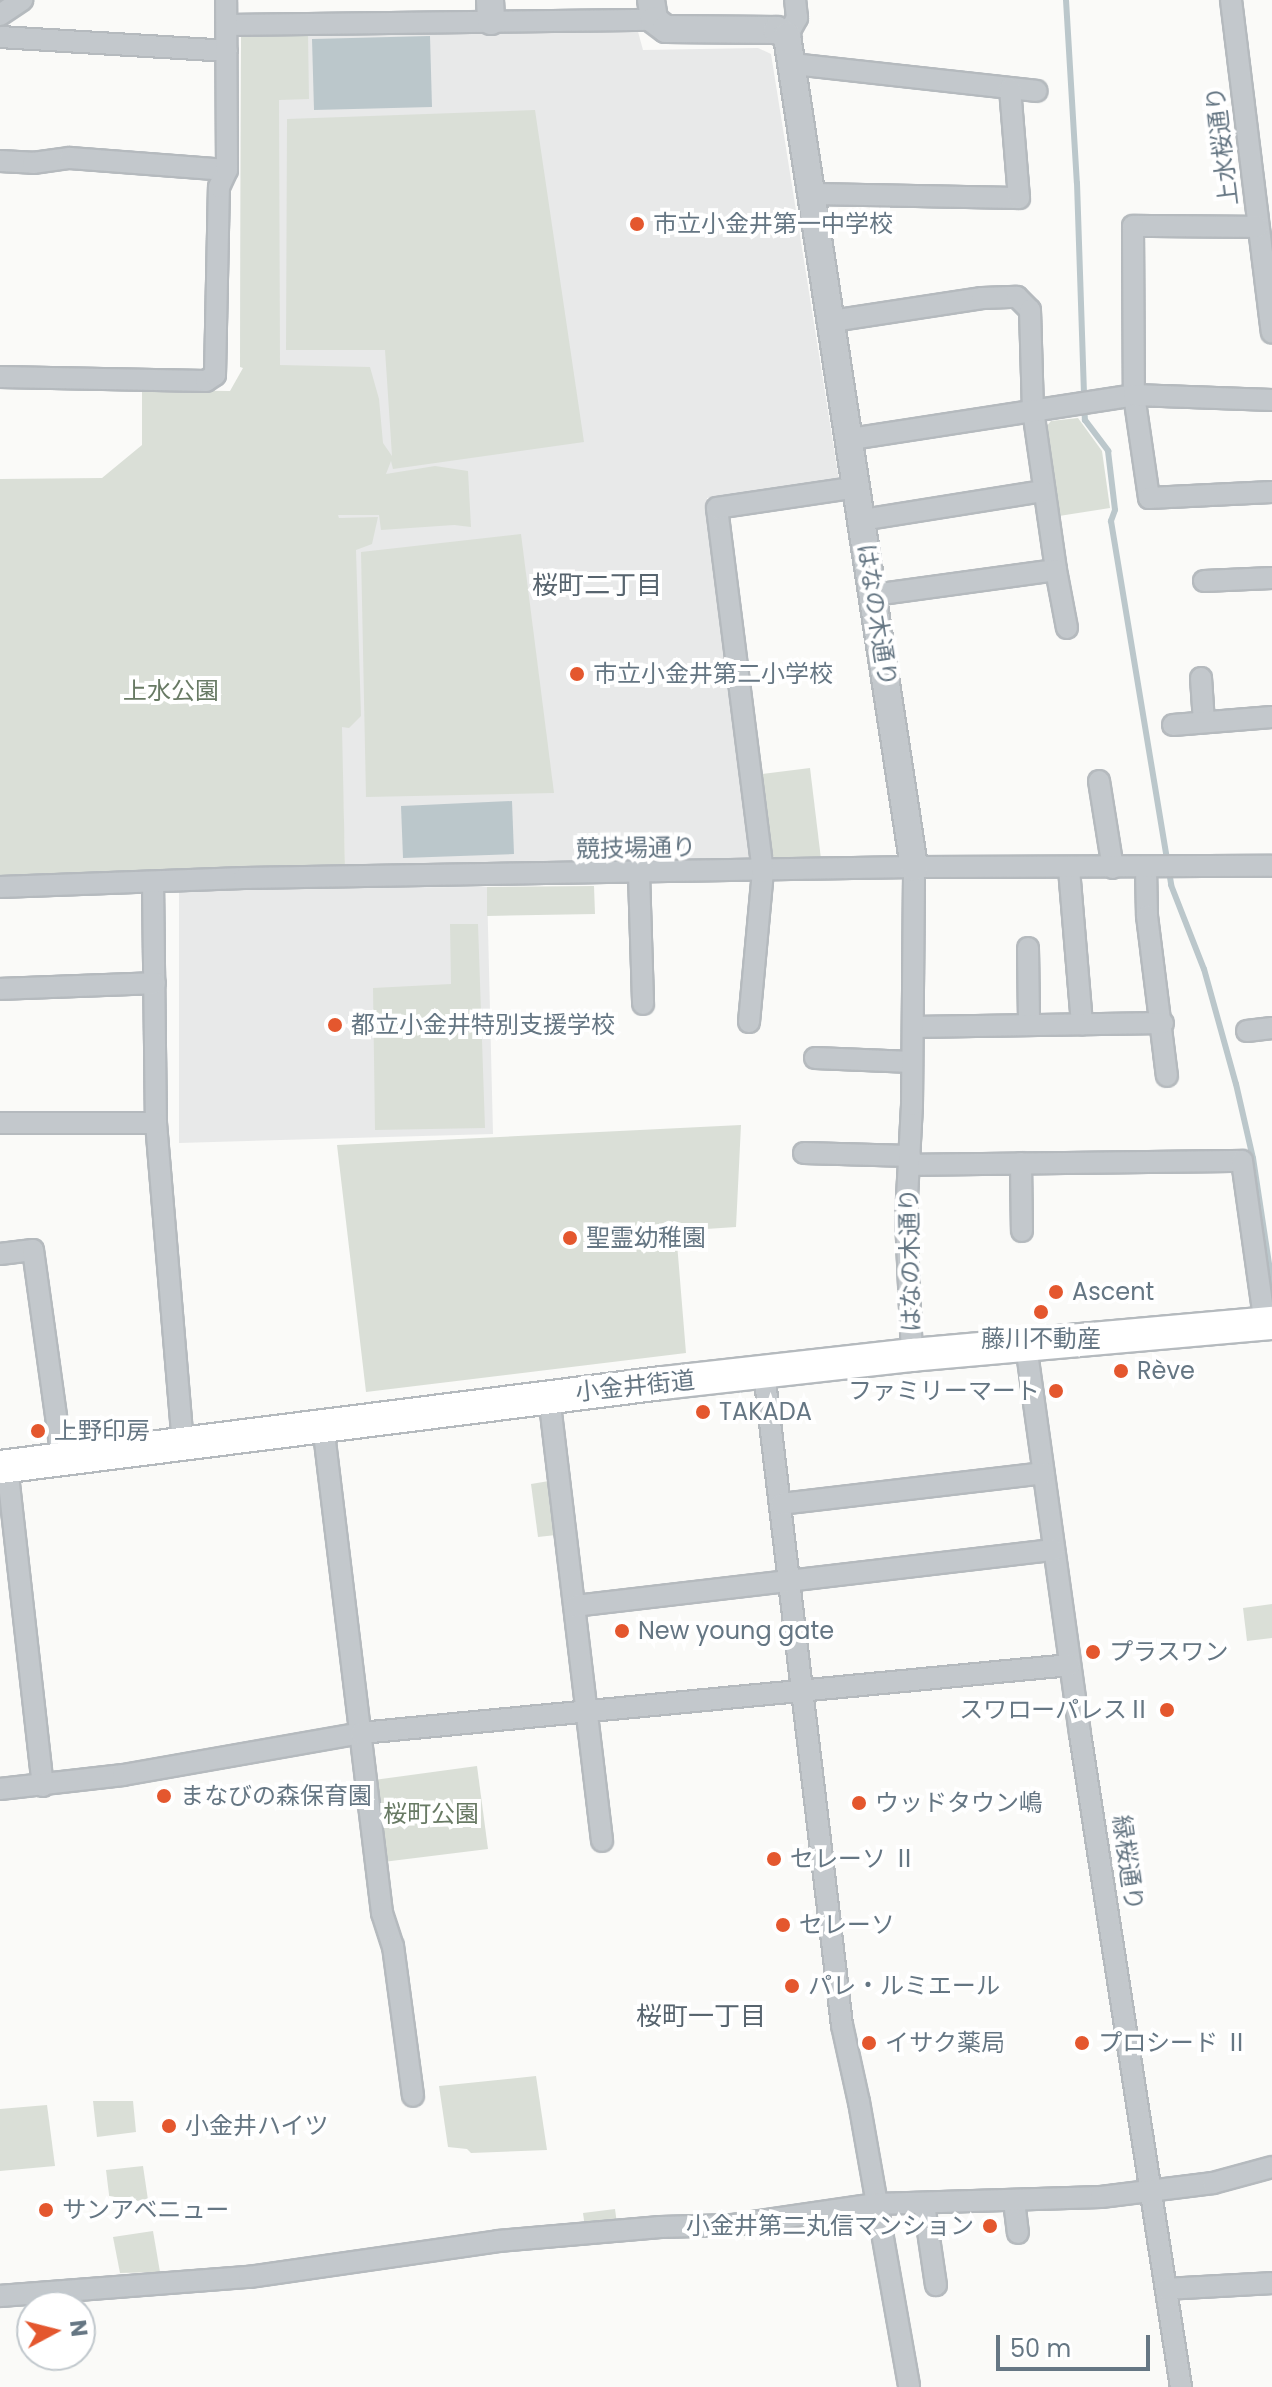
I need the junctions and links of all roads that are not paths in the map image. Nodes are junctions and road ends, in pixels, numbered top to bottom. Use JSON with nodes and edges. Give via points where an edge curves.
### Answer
{"nodes":[{"id":1,"x":22,"y":0,"type":"edge"},
{"id":2,"x":226,"y":0,"type":"edge"},
{"id":3,"x":795,"y":0,"type":"edge"},
{"id":4,"x":1231,"y":0,"type":"edge"},
{"id":5,"x":652,"y":10,"type":"edge"},
{"id":6,"x":490,"y":11,"type":"edge"},
{"id":7,"x":0,"y":15,"type":"edge"},
{"id":8,"x":227,"y":25,"type":"junction"},
{"id":9,"x":787,"y":36,"type":"junction"},
{"id":10,"x":0,"y":37,"type":"edge"},
{"id":11,"x":227,"y":51,"type":"junction"},
{"id":12,"x":793,"y":64,"type":"junction"},
{"id":13,"x":1010,"y":88,"type":"junction"},
{"id":14,"x":1037,"y":91,"type":"dead end"},
{"id":15,"x":0,"y":161,"type":"edge"},
{"id":16,"x":227,"y":170,"type":"junction"},
{"id":17,"x":812,"y":194,"type":"junction"},
{"id":18,"x":1258,"y":227,"type":"junction"},
{"id":19,"x":832,"y":321,"type":"junction"},
{"id":20,"x":1272,"y":332,"type":"edge"},
{"id":21,"x":0,"y":377,"type":"edge"},
{"id":22,"x":1134,"y":395,"type":"junction"},
{"id":23,"x":1272,"y":400,"type":"edge"},
{"id":24,"x":1033,"y":410,"type":"junction"},
{"id":25,"x":851,"y":439,"type":"junction"},
{"id":26,"x":857,"y":487,"type":"junction"},
{"id":27,"x":1044,"y":491,"type":"junction"},
{"id":28,"x":1272,"y":492,"type":"edge"},
{"id":29,"x":862,"y":520,"type":"junction"},
{"id":30,"x":1056,"y":570,"type":"junction"},
{"id":31,"x":1272,"y":578,"type":"edge"},
{"id":32,"x":1204,"y":581,"type":"dead end"},
{"id":33,"x":874,"y":595,"type":"junction"},
{"id":34,"x":1067,"y":628,"type":"dead end"},
{"id":35,"x":1201,"y":678,"type":"dead end"},
{"id":36,"x":1272,"y":717,"type":"edge"},
{"id":37,"x":1204,"y":722,"type":"junction"},
{"id":38,"x":1173,"y":725,"type":"dead end"},
{"id":39,"x":1099,"y":781,"type":"dead end"},
{"id":40,"x":1272,"y":866,"type":"edge"},
{"id":41,"x":914,"y":867,"type":"junction"},
{"id":42,"x":1113,"y":868,"type":"junction"},
{"id":43,"x":1150,"y":868,"type":"junction"},
{"id":44,"x":1069,"y":869,"type":"junction"},
{"id":45,"x":763,"y":872,"type":"junction"},
{"id":46,"x":639,"y":874,"type":"junction"},
{"id":47,"x":153,"y":882,"type":"junction"},
{"id":48,"x":0,"y":887,"type":"edge"},
{"id":49,"x":1028,"y":948,"type":"dead end"},
{"id":50,"x":155,"y":983,"type":"junction"},
{"id":51,"x":0,"y":989,"type":"edge"},
{"id":52,"x":643,"y":1004,"type":"dead end"},
{"id":53,"x":749,"y":1022,"type":"dead end"},
{"id":54,"x":1163,"y":1023,"type":"junction"},
{"id":55,"x":1029,"y":1024,"type":"junction"},
{"id":56,"x":1082,"y":1024,"type":"junction"},
{"id":57,"x":913,"y":1027,"type":"junction"},
{"id":58,"x":1272,"y":1028,"type":"edge"},
{"id":59,"x":1247,"y":1031,"type":"dead end"},
{"id":60,"x":815,"y":1058,"type":"dead end"},
{"id":61,"x":912,"y":1062,"type":"junction"},
{"id":62,"x":1167,"y":1076,"type":"dead end"},
{"id":63,"x":0,"y":1123,"type":"edge"},
{"id":64,"x":156,"y":1123,"type":"junction"},
{"id":65,"x":804,"y":1153,"type":"dead end"},
{"id":66,"x":909,"y":1161,"type":"junction"},
{"id":67,"x":1021,"y":1163,"type":"junction"},
{"id":68,"x":1022,"y":1231,"type":"dead end"},
{"id":69,"x":0,"y":1254,"type":"edge"},
{"id":70,"x":1268,"y":1324,"type":"edge"},
{"id":71,"x":1026,"y":1345,"type":"junction"},
{"id":72,"x":912,"y":1355,"type":"junction"},
{"id":73,"x":764,"y":1372,"type":"junction"},
{"id":74,"x":549,"y":1396,"type":"junction"},
{"id":75,"x":323,"y":1425,"type":"junction"},
{"id":76,"x":183,"y":1442,"type":"junction"},
{"id":77,"x":62,"y":1458,"type":"junction"},
{"id":78,"x":3,"y":1466,"type":"edge"},
{"id":79,"x":1043,"y":1473,"type":"junction"},
{"id":80,"x":781,"y":1504,"type":"junction"},
{"id":81,"x":1054,"y":1550,"type":"junction"},
{"id":82,"x":790,"y":1580,"type":"junction"},
{"id":83,"x":575,"y":1606,"type":"junction"},
{"id":84,"x":1070,"y":1665,"type":"junction"},
{"id":85,"x":804,"y":1690,"type":"junction"},
{"id":86,"x":586,"y":1710,"type":"junction"},
{"id":87,"x":361,"y":1733,"type":"junction"},
{"id":88,"x":43,"y":1786,"type":"junction"},
{"id":89,"x":0,"y":1789,"type":"edge"},
{"id":90,"x":596,"y":1828,"type":"dead end"},
{"id":91,"x":413,"y":2096,"type":"dead end"},
{"id":92,"x":1272,"y":2167,"type":"edge"},
{"id":93,"x":1151,"y":2190,"type":"junction"},
{"id":94,"x":1014,"y":2201,"type":"junction"},
{"id":95,"x":876,"y":2204,"type":"junction"},
{"id":96,"x":924,"y":2204,"type":"junction"},
{"id":97,"x":1018,"y":2233,"type":"dead end"},
{"id":98,"x":1272,"y":2283,"type":"edge"},
{"id":99,"x":936,"y":2285,"type":"dead end"},
{"id":100,"x":1166,"y":2289,"type":"junction"},
{"id":101,"x":0,"y":2296,"type":"edge"},
{"id":102,"x":909,"y":2387,"type":"edge"},
{"id":103,"x":1181,"y":2387,"type":"edge"}],
"edges":[{"from":1,"to":7,"type":"street"},
{"from":2,"to":8,"type":"street"},
{"from":3,"to":9,"type":"street","via":[[797,18]]},
{"from":4,"to":18,"type":"street","name":"上水桜通り"},
{"from":5,"to":6,"type":"street"},
{"from":5,"to":9,"type":"street","via":[[666,29],[777,30]]},
{"from":6,"to":8,"type":"street"},
{"from":8,"to":11,"type":"street"},
{"from":9,"to":12,"type":"street","name":"はなの木通り"},
{"from":10,"to":11,"type":"street"},
{"from":11,"to":16,"type":"street"},
{"from":12,"to":13,"type":"street"},
{"from":12,"to":17,"type":"street","name":"はなの木通り"},
{"from":13,"to":14,"type":"street"},
{"from":13,"to":17,"type":"street","via":[[1019,198]]},
{"from":15,"to":16,"type":"street","via":[[70,158]]},
{"from":16,"to":21,"type":"street","via":[[219,187],[215,375],[206,381]]},
{"from":17,"to":19,"type":"street","name":"はなの木通り"},
{"from":18,"to":20,"type":"street","name":"上水桜通り"},
{"from":18,"to":22,"type":"street","via":[[1133,226]]},
{"from":19,"to":24,"type":"street","via":[[1017,297],[1030,310]]},
{"from":19,"to":25,"type":"street","name":"はなの木通り"},
{"from":22,"to":23,"type":"street"},
{"from":22,"to":24,"type":"street"},
{"from":22,"to":28,"type":"street","via":[[1149,498]]},
{"from":24,"to":25,"type":"street"},
{"from":24,"to":27,"type":"street"},
{"from":25,"to":26,"type":"street","name":"はなの木通り"},
{"from":26,"to":29,"type":"street","name":"はなの木通り"},
{"from":26,"to":45,"type":"street","via":[[717,508]]},
{"from":27,"to":29,"type":"street"},
{"from":27,"to":30,"type":"street"},
{"from":29,"to":33,"type":"street","name":"はなの木通り"},
{"from":30,"to":33,"type":"street"},
{"from":30,"to":34,"type":"street"},
{"from":31,"to":32,"type":"street"},
{"from":33,"to":41,"type":"street","name":"はなの木通り"},
{"from":35,"to":37,"type":"street"},
{"from":36,"to":37,"type":"street"},
{"from":37,"to":38,"type":"street"},
{"from":39,"to":42,"type":"street"},
{"from":40,"to":43,"type":"street","name":"競技場通り"},
{"from":41,"to":44,"type":"street","name":"競技場通り"},
{"from":41,"to":45,"type":"street","name":"競技場通り"},
{"from":41,"to":57,"type":"street","name":"はなの木通り"},
{"from":42,"to":43,"type":"street","name":"競技場通り"},
{"from":42,"to":44,"type":"street","name":"競技場通り"},
{"from":43,"to":54,"type":"street","via":[[1147,916]]},
{"from":44,"to":56,"type":"street"},
{"from":45,"to":46,"type":"street","name":"競技場通り"},
{"from":45,"to":53,"type":"street"},
{"from":46,"to":47,"type":"street","name":"競技場通り"},
{"from":46,"to":52,"type":"street"},
{"from":47,"to":48,"type":"street","name":"競技場通り"},
{"from":47,"to":50,"type":"street"},
{"from":49,"to":55,"type":"street"},
{"from":50,"to":51,"type":"street"},
{"from":50,"to":64,"type":"street"},
{"from":54,"to":56,"type":"street"},
{"from":54,"to":62,"type":"street"},
{"from":55,"to":56,"type":"street"},
{"from":55,"to":57,"type":"street"},
{"from":57,"to":61,"type":"street","name":"はなの木通り"},
{"from":58,"to":59,"type":"street"},
{"from":60,"to":61,"type":"street"},
{"from":61,"to":66,"type":"street","name":"はなの木通り"},
{"from":63,"to":64,"type":"street"},
{"from":64,"to":76,"type":"street"},
{"from":65,"to":66,"type":"street"},
{"from":66,"to":67,"type":"street"},
{"from":66,"to":72,"type":"street","name":"はなの木通り"},
{"from":67,"to":68,"type":"street"},
{"from":67,"to":70,"type":"street","via":[[1242,1161]]},
{"from":69,"to":77,"type":"street","via":[[33,1250]]},
{"from":70,"to":71,"type":"main road","name":"小金井街道"},
{"from":71,"to":72,"type":"main road","name":"小金井街道"},
{"from":71,"to":79,"type":"street","name":"緑桜通り"},
{"from":72,"to":73,"type":"main road","name":"小金井街道"},
{"from":73,"to":74,"type":"main road","name":"小金井街道"},
{"from":73,"to":80,"type":"street"},
{"from":74,"to":75,"type":"main road","name":"小金井街道"},
{"from":74,"to":83,"type":"street"},
{"from":75,"to":76,"type":"main road","name":"小金井街道"},
{"from":75,"to":87,"type":"street"},
{"from":76,"to":77,"type":"main road","name":"小金井街道"},
{"from":77,"to":78,"type":"main road","name":"小金井街道"},
{"from":78,"to":88,"type":"street"},
{"from":79,"to":80,"type":"street"},
{"from":79,"to":81,"type":"street","name":"緑桜通り"},
{"from":80,"to":82,"type":"street"},
{"from":81,"to":82,"type":"street"},
{"from":81,"to":84,"type":"street","name":"緑桜通り"},
{"from":82,"to":83,"type":"street"},
{"from":82,"to":85,"type":"street"},
{"from":83,"to":86,"type":"street"},
{"from":84,"to":85,"type":"street"},
{"from":84,"to":93,"type":"street","name":"緑桜通り"},
{"from":85,"to":86,"type":"street"},
{"from":85,"to":95,"type":"street","via":[[842,2025]]},
{"from":86,"to":87,"type":"street"},
{"from":86,"to":90,"type":"street"},
{"from":87,"to":88,"type":"street"},
{"from":87,"to":91,"type":"street","via":[[382,1913],[393,1946]]},
{"from":88,"to":89,"type":"street"},
{"from":92,"to":93,"type":"street","via":[[1213,2183]]},
{"from":93,"to":94,"type":"street"},
{"from":93,"to":100,"type":"street","name":"緑桜通り"},
{"from":94,"to":96,"type":"street"},
{"from":94,"to":97,"type":"street"},
{"from":95,"to":96,"type":"street"},
{"from":95,"to":101,"type":"street","via":[[733,2225],[498,2241],[249,2277]]},
{"from":95,"to":102,"type":"street"},
{"from":96,"to":99,"type":"street"},
{"from":98,"to":100,"type":"street"},
{"from":100,"to":103,"type":"street","name":"緑桜通り"}]}
